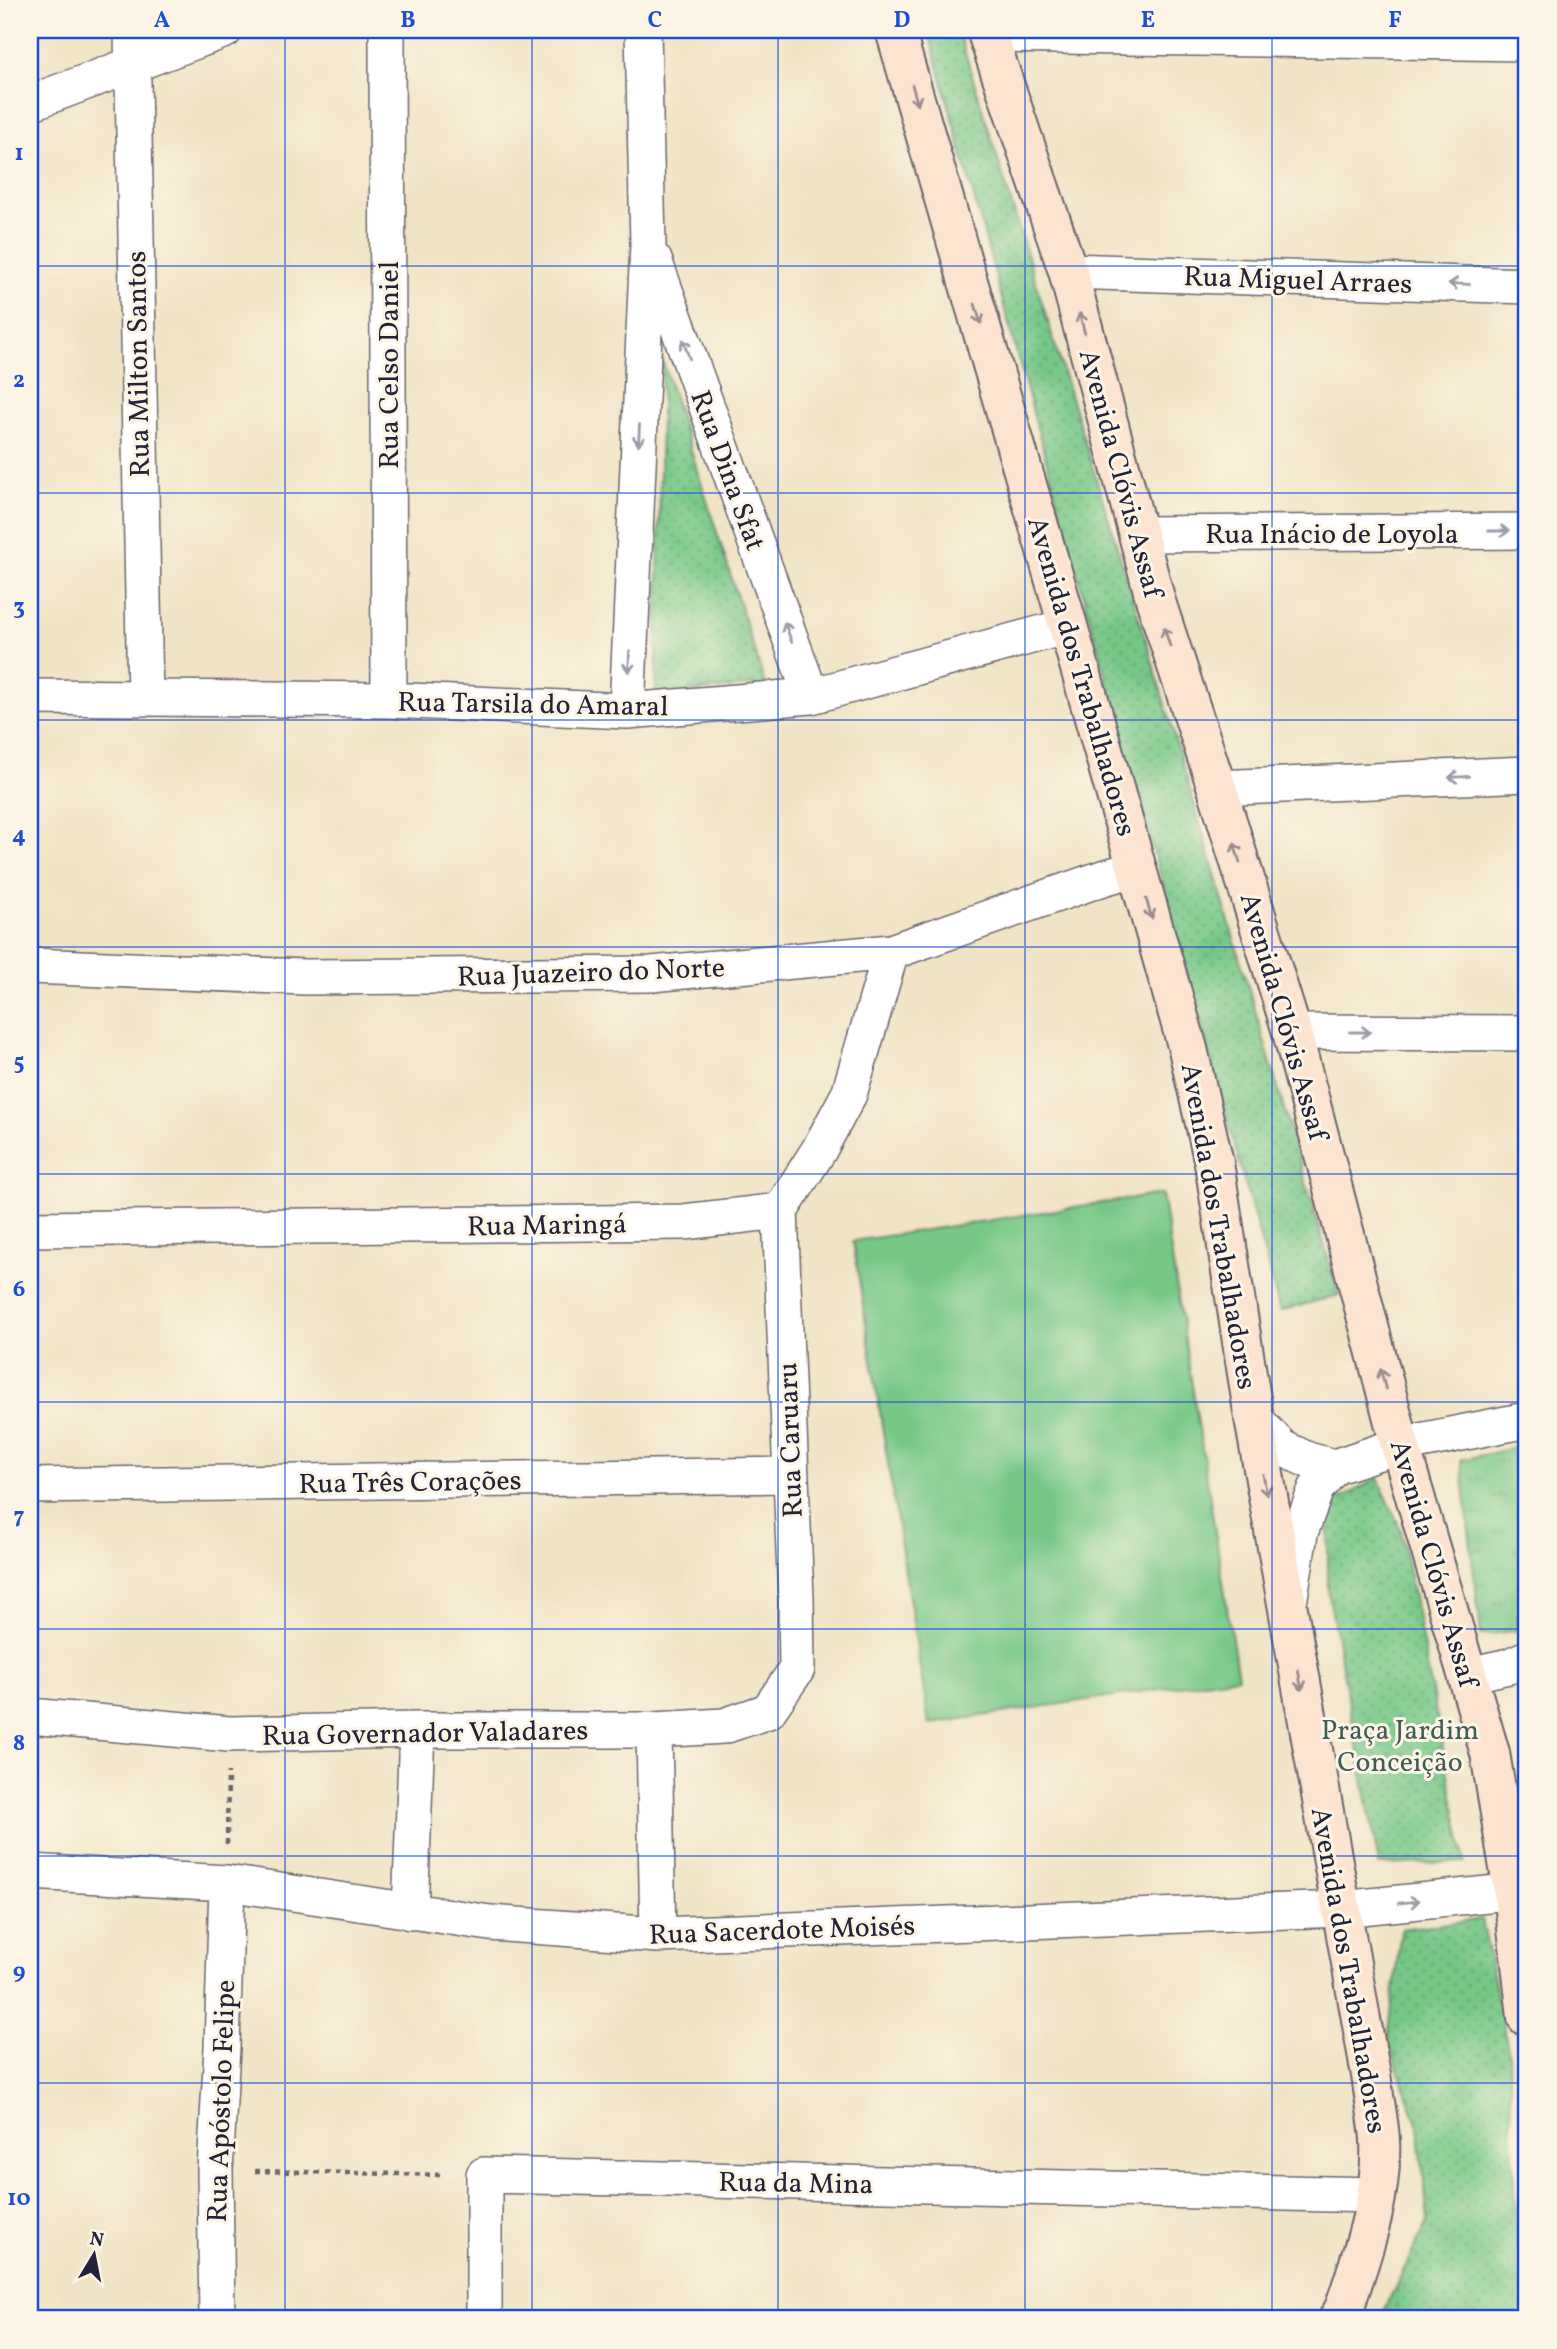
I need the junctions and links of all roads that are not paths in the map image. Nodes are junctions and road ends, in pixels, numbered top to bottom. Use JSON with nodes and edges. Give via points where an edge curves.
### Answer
{"nodes":[{"id":1,"x":132,"y":30,"type":"edge"},
{"id":2,"x":225,"y":30,"type":"edge"},
{"id":3,"x":387,"y":30,"type":"edge"},
{"id":4,"x":643,"y":30,"type":"edge"},
{"id":5,"x":895,"y":30,"type":"edge"},
{"id":6,"x":987,"y":32,"type":"edge"},
{"id":7,"x":1527,"y":43,"type":"edge"},
{"id":8,"x":131,"y":65,"type":"junction"},
{"id":9,"x":30,"y":103,"type":"edge"},
{"id":10,"x":648,"y":244,"type":"junction"},
{"id":11,"x":1068,"y":271,"type":"junction"},
{"id":12,"x":1527,"y":286,"type":"edge"},
{"id":13,"x":1527,"y":531,"type":"edge"},
{"id":14,"x":1136,"y":534,"type":"junction"},
{"id":15,"x":1068,"y":626,"type":"junction"},
{"id":16,"x":811,"y":696,"type":"junction"},
{"id":17,"x":30,"y":697,"type":"edge"},
{"id":18,"x":145,"y":698,"type":"junction"},
{"id":19,"x":389,"y":700,"type":"junction"},
{"id":20,"x":627,"y":711,"type":"junction"},
{"id":21,"x":1527,"y":774,"type":"edge"},
{"id":22,"x":1217,"y":788,"type":"junction"},
{"id":23,"x":1138,"y":868,"type":"junction"},
{"id":24,"x":891,"y":952,"type":"junction"},
{"id":25,"x":30,"y":966,"type":"edge"},
{"id":26,"x":1292,"y":1032,"type":"junction"},
{"id":27,"x":1527,"y":1033,"type":"edge"},
{"id":28,"x":780,"y":1211,"type":"junction"},
{"id":29,"x":30,"y":1229,"type":"edge"},
{"id":30,"x":1254,"y":1418,"type":"junction"},
{"id":31,"x":1527,"y":1420,"type":"edge"},
{"id":32,"x":1400,"y":1445,"type":"junction"},
{"id":33,"x":1334,"y":1467,"type":"junction"},
{"id":34,"x":790,"y":1475,"type":"junction"},
{"id":35,"x":30,"y":1486,"type":"edge"},
{"id":36,"x":1287,"y":1612,"type":"junction"},
{"id":37,"x":1527,"y":1658,"type":"edge"},
{"id":38,"x":797,"y":1669,"type":"joint"},
{"id":39,"x":1468,"y":1675,"type":"junction"},
{"id":40,"x":30,"y":1716,"type":"edge"},
{"id":41,"x":417,"y":1730,"type":"junction"},
{"id":42,"x":654,"y":1730,"type":"junction"},
{"id":43,"x":30,"y":1871,"type":"edge"},
{"id":44,"x":1522,"y":1881,"type":"edge"},
{"id":45,"x":227,"y":1883,"type":"junction"},
{"id":46,"x":1341,"y":1909,"type":"junction"},
{"id":47,"x":410,"y":1912,"type":"junction"},
{"id":48,"x":658,"y":1935,"type":"junction"},
{"id":49,"x":1527,"y":2017,"type":"edge"},
{"id":50,"x":1377,"y":2194,"type":"junction"},
{"id":51,"x":217,"y":2319,"type":"edge"},
{"id":52,"x":484,"y":2319,"type":"edge"},
{"id":53,"x":1338,"y":2319,"type":"edge"}],
"edges":[{"from":1,"to":8,"type":"street","name":"Rua Milton Santos"},
{"from":2,"to":8,"type":"street"},
{"from":3,"to":19,"type":"street","name":"Rua Celso Daniel"},
{"from":4,"to":10,"type":"street","name":"Rua Dina Sfat"},
{"from":5,"to":15,"type":"street","name":"Avenida dos Trabalhadores","one_way":true},
{"from":6,"to":7,"type":"street"},
{"from":6,"to":11,"type":"street","name":"Avenida Clóvis Assaf"},
{"from":8,"to":9,"type":"street"},
{"from":8,"to":18,"type":"street","name":"Rua Milton Santos"},
{"from":16,"to":10,"type":"street","name":"Rua Dina Sfat","one_way":true},
{"from":10,"to":20,"type":"street","name":"Rua Dina Sfat","one_way":true},
{"from":12,"to":11,"type":"street","name":"Rua Miguel Arraes","one_way":true},
{"from":14,"to":11,"type":"street","name":"Avenida Clóvis Assaf","one_way":true},
{"from":14,"to":13,"type":"street","name":"Rua Inácio de Loyola","one_way":true},
{"from":22,"to":14,"type":"street","name":"Avenida Clóvis Assaf","one_way":true},
{"from":15,"to":16,"type":"street","name":"Rua Tarsila do Amaral"},
{"from":15,"to":23,"type":"street","name":"Avenida dos Trabalhadores"},
{"from":16,"to":20,"type":"street","name":"Rua Tarsila do Amaral"},
{"from":17,"to":18,"type":"street","name":"Rua Tarsila do Amaral"},
{"from":18,"to":19,"type":"street","name":"Rua Tarsila do Amaral"},
{"from":19,"to":20,"type":"street","name":"Rua Tarsila do Amaral"},
{"from":21,"to":22,"type":"street","one_way":true},
{"from":26,"to":22,"type":"street","name":"Avenida Clóvis Assaf","one_way":true},
{"from":23,"to":24,"type":"street","name":"Rua Juazeiro do Norte"},
{"from":23,"to":30,"type":"street","name":"Avenida dos Trabalhadores","one_way":true,"via":[[1214,1163]]},
{"from":24,"to":25,"type":"street","name":"Rua Juazeiro do Norte","via":[[650,974],[305,977]]},
{"from":24,"to":28,"type":"street","via":[[849,1094]]},
{"from":26,"to":27,"type":"street","one_way":true},
{"from":32,"to":26,"type":"street","name":"Avenida Clóvis Assaf","one_way":true},
{"from":28,"to":29,"type":"street","name":"Rua Maringá","via":[[671,1222]]},
{"from":28,"to":34,"type":"street","name":"Rua Caruaru"},
{"from":30,"to":33,"type":"street","via":[[1282,1448]]},
{"from":30,"to":36,"type":"street","name":"Avenida dos Trabalhadores","one_way":true},
{"from":31,"to":32,"type":"street"},
{"from":32,"to":33,"type":"street"},
{"from":32,"to":39,"type":"street","name":"Avenida Clóvis Assaf"},
{"from":33,"to":36,"type":"street","via":[[1316,1489],[1300,1533]]},
{"from":34,"to":35,"type":"street","name":"Rua Três Corações"},
{"from":34,"to":38,"type":"street","name":"Rua Caruaru"},
{"from":36,"to":46,"type":"street","name":"Avenida dos Trabalhadores","one_way":true},
{"from":37,"to":39,"type":"street"},
{"from":38,"to":42,"type":"street","name":"Rua Governador Valadares","via":[[768,1711],[724,1726]]},
{"from":39,"to":44,"type":"street","name":"Avenida Clóvis Assaf"},
{"from":40,"to":41,"type":"street","name":"Rua Governador Valadares","via":[[229,1734]]},
{"from":41,"to":42,"type":"street","name":"Rua Governador Valadares"},
{"from":41,"to":47,"type":"street"},
{"from":42,"to":48,"type":"street"},
{"from":43,"to":45,"type":"street","name":"Rua Sacerdote Moisés"},
{"from":46,"to":44,"type":"street","name":"Rua Sacerdote Moisés","one_way":true},
{"from":44,"to":49,"type":"street","name":"Avenida Clóvis Assaf"},
{"from":45,"to":47,"type":"street","name":"Rua Sacerdote Moisés"},
{"from":45,"to":51,"type":"street","name":"Rua Apóstolo Felipe","via":[[215,2170]]},
{"from":46,"to":48,"type":"street","name":"Rua Sacerdote Moisés"},
{"from":46,"to":50,"type":"street","name":"Avenida dos Trabalhadores","via":[[1380,2141]]},
{"from":47,"to":48,"type":"street","name":"Rua Sacerdote Moisés","via":[[490,1923]]},
{"from":50,"to":52,"type":"street","name":"Rua da Mina","via":[[484,2175]]},
{"from":50,"to":53,"type":"street","name":"Avenida dos Trabalhadores","via":[[1370,2231]]}]}
